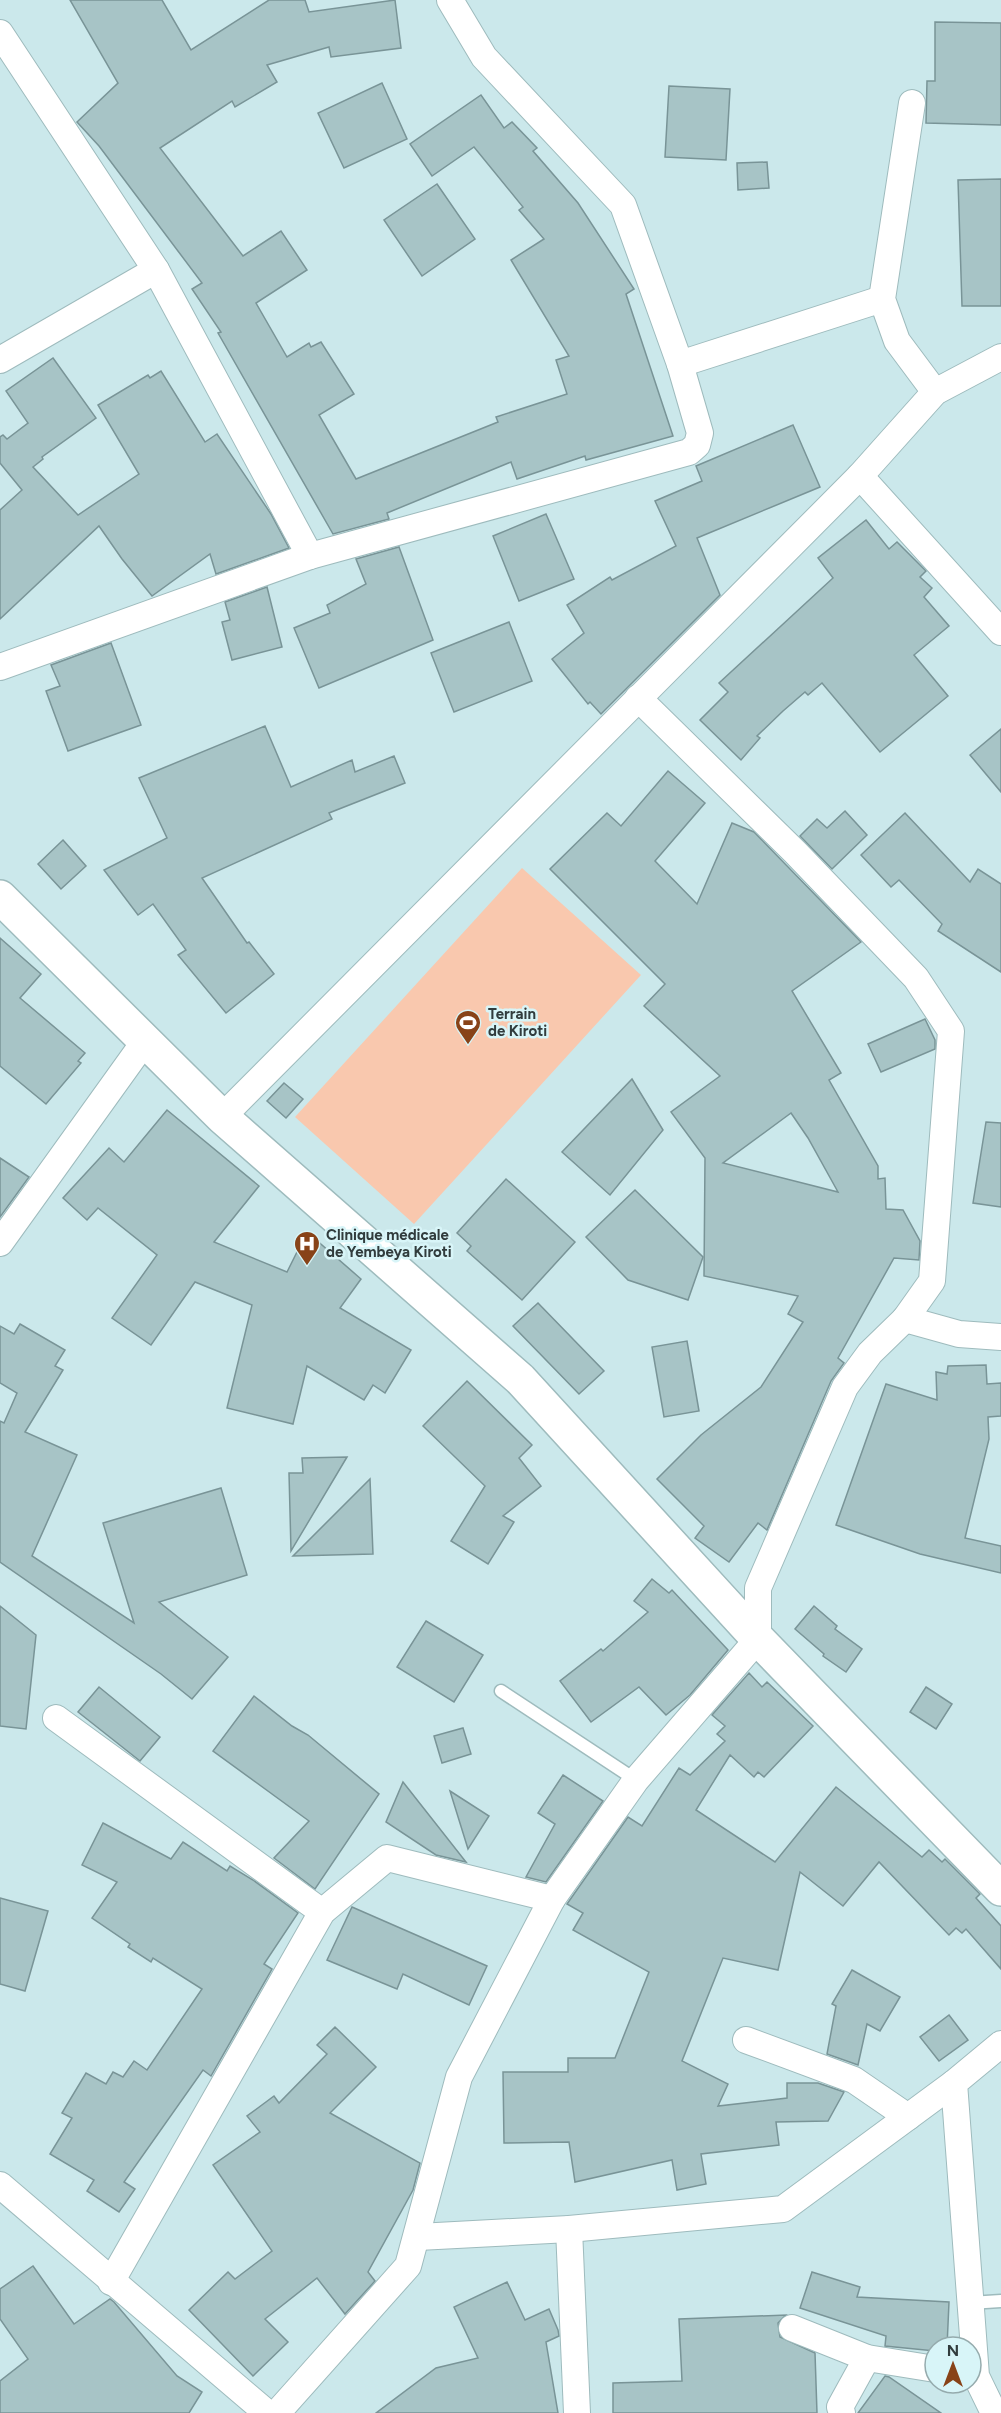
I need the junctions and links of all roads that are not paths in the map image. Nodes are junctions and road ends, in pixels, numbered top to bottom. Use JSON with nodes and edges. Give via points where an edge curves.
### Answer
{"nodes":[{"id":1,"x":450,"y":0,"type":"edge"},
{"id":2,"x":0,"y":33,"type":"edge"},
{"id":3,"x":912,"y":103,"type":"dead end"},
{"id":4,"x":156,"y":270,"type":"junction"},
{"id":5,"x":882,"y":299,"type":"junction"},
{"id":6,"x":1001,"y":357,"type":"edge"},
{"id":7,"x":0,"y":360,"type":"edge"},
{"id":8,"x":680,"y":364,"type":"junction"},
{"id":9,"x":935,"y":392,"type":"junction"},
{"id":10,"x":860,"y":476,"type":"junction"},
{"id":11,"x":310,"y":556,"type":"junction"},
{"id":12,"x":1001,"y":632,"type":"edge"},
{"id":13,"x":0,"y":667,"type":"edge"},
{"id":14,"x":638,"y":698,"type":"junction"},
{"id":15,"x":0,"y":897,"type":"edge"},
{"id":16,"x":145,"y":1041,"type":"junction"},
{"id":17,"x":222,"y":1117,"type":"junction"},
{"id":18,"x":0,"y":1243,"type":"edge"},
{"id":19,"x":905,"y":1319,"type":"junction"},
{"id":20,"x":1001,"y":1338,"type":"edge"},
{"id":21,"x":758,"y":1639,"type":"junction"},
{"id":22,"x":501,"y":1691,"type":"dead end"},
{"id":23,"x":56,"y":1719,"type":"dead end"},
{"id":24,"x":636,"y":1780,"type":"junction"},
{"id":25,"x":1001,"y":1889,"type":"edge"},
{"id":26,"x":552,"y":1899,"type":"junction"},
{"id":27,"x":322,"y":1912,"type":"junction"},
{"id":28,"x":746,"y":2040,"type":"dead end"},
{"id":29,"x":1001,"y":2044,"type":"edge"},
{"id":30,"x":954,"y":2083,"type":"junction"},
{"id":31,"x":908,"y":2117,"type":"junction"},
{"id":32,"x":0,"y":2185,"type":"edge"},
{"id":33,"x":569,"y":2229,"type":"junction"},
{"id":34,"x":418,"y":2237,"type":"junction"},
{"id":35,"x":111,"y":2282,"type":"junction"},
{"id":36,"x":1001,"y":2301,"type":"edge"},
{"id":37,"x":970,"y":2303,"type":"junction"},
{"id":38,"x":792,"y":2328,"type":"dead end"},
{"id":39,"x":972,"y":2335,"type":"edge"},
{"id":40,"x":867,"y":2358,"type":"junction"},
{"id":41,"x":923,"y":2367,"type":"edge"},
{"id":42,"x":983,"y":2393,"type":"edge"},
{"id":43,"x":267,"y":2413,"type":"edge"},
{"id":44,"x":277,"y":2413,"type":"edge"},
{"id":45,"x":577,"y":2413,"type":"edge"},
{"id":46,"x":842,"y":2413,"type":"edge"},
{"id":47,"x":994,"y":2413,"type":"edge"}],
"edges":[{"from":1,"to":8,"type":"street","via":[[484,57],[623,206]]},
{"from":2,"to":4,"type":"street"},
{"from":3,"to":5,"type":"street"},
{"from":4,"to":7,"type":"street"},
{"from":4,"to":11,"type":"street"},
{"from":5,"to":8,"type":"street"},
{"from":5,"to":9,"type":"street","via":[[897,340]]},
{"from":6,"to":9,"type":"street"},
{"from":8,"to":11,"type":"street","via":[[699,433],[697,445],[689,452]]},
{"from":9,"to":10,"type":"street"},
{"from":10,"to":12,"type":"street"},
{"from":10,"to":14,"type":"street"},
{"from":11,"to":13,"type":"street"},
{"from":14,"to":17,"type":"street"},
{"from":14,"to":19,"type":"street","via":[[916,978],[951,1031],[932,1281]]},
{"from":15,"to":16,"type":"street"},
{"from":16,"to":17,"type":"street"},
{"from":16,"to":18,"type":"street"},
{"from":17,"to":21,"type":"street","via":[[520,1379]]},
{"from":19,"to":20,"type":"street","via":[[959,1334]]},
{"from":19,"to":21,"type":"street","via":[[870,1353],[845,1387],[759,1588]]},
{"from":21,"to":24,"type":"street"},
{"from":21,"to":25,"type":"street"},
{"from":22,"to":24,"type":"lane"},
{"from":23,"to":27,"type":"street"},
{"from":24,"to":26,"type":"street"},
{"from":26,"to":27,"type":"street","via":[[387,1858]]},
{"from":26,"to":34,"type":"street","via":[[459,2077]]},
{"from":27,"to":35,"type":"street"},
{"from":28,"to":31,"type":"street","via":[[854,2080]]},
{"from":29,"to":30,"type":"street"},
{"from":30,"to":31,"type":"street"},
{"from":30,"to":37,"type":"street"},
{"from":31,"to":33,"type":"street","via":[[783,2209]]},
{"from":32,"to":35,"type":"street"},
{"from":33,"to":34,"type":"street"},
{"from":33,"to":45,"type":"street"},
{"from":34,"to":44,"type":"street","via":[[408,2266]]},
{"from":35,"to":43,"type":"street"},
{"from":36,"to":37,"type":"lane"},
{"from":37,"to":39,"type":"street"},
{"from":38,"to":40,"type":"street"},
{"from":40,"to":41,"type":"street"},
{"from":40,"to":46,"type":"street","via":[[840,2407]]},
{"from":42,"to":47,"type":"street"}]}
